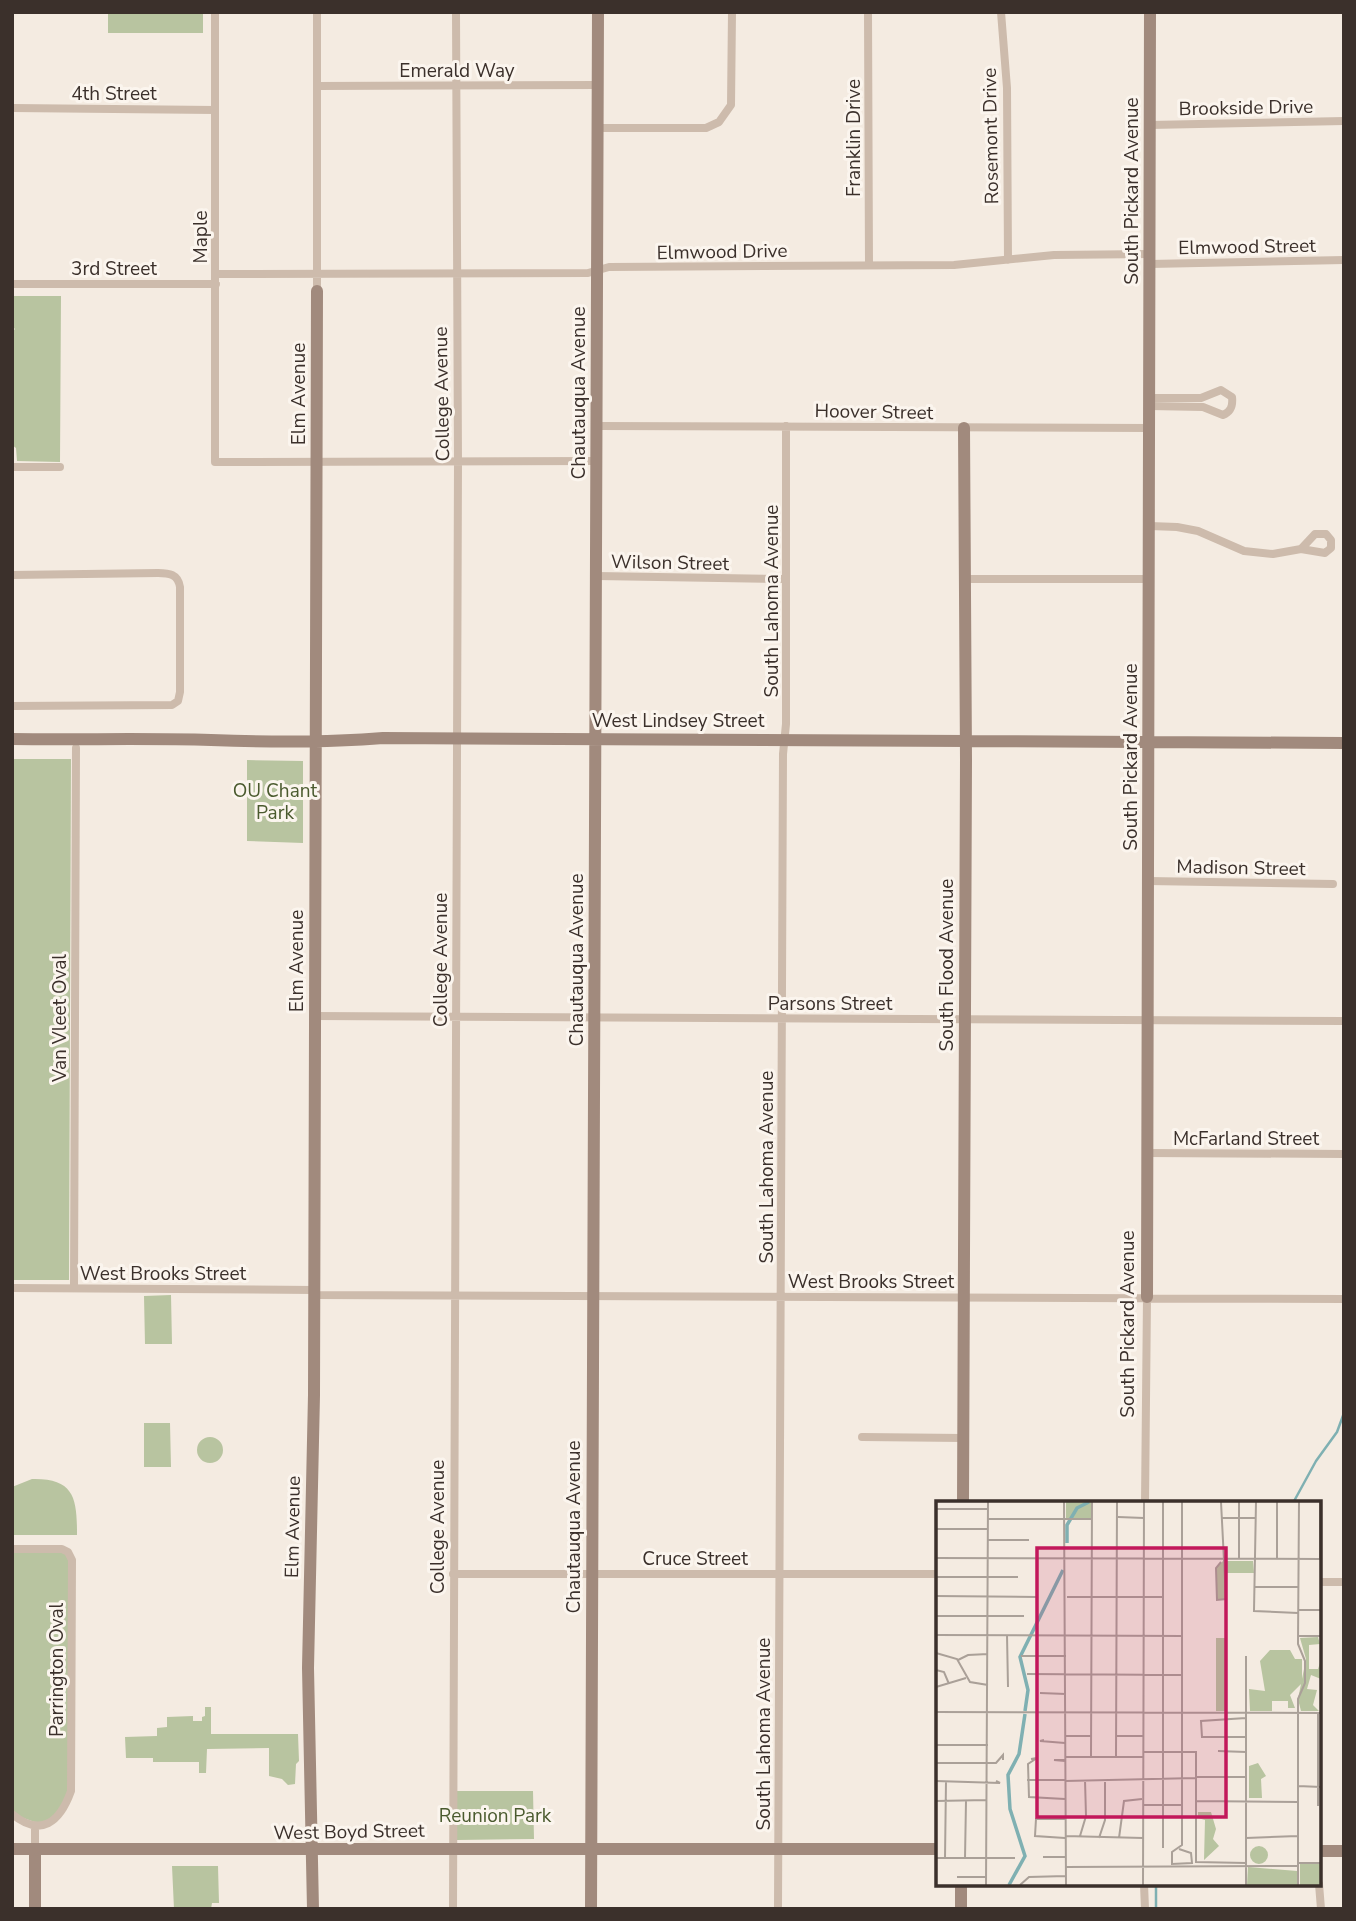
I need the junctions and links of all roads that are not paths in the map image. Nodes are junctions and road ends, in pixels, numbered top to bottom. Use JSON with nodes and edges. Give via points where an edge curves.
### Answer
{"nodes":[{"id":1,"x":215,"y":12,"type":"edge"},
{"id":2,"x":317,"y":12,"type":"edge"},
{"id":3,"x":456,"y":12,"type":"edge"},
{"id":4,"x":598,"y":12,"type":"edge"},
{"id":5,"x":732,"y":12,"type":"edge"},
{"id":6,"x":868,"y":12,"type":"edge"},
{"id":7,"x":1001,"y":12,"type":"edge"},
{"id":8,"x":1150,"y":12,"type":"edge"},
{"id":9,"x":456,"y":85,"type":"junction"},
{"id":10,"x":598,"y":85,"type":"junction"},
{"id":11,"x":317,"y":86,"type":"junction"},
{"id":12,"x":12,"y":108,"type":"edge"},
{"id":13,"x":215,"y":110,"type":"junction"},
{"id":14,"x":1344,"y":121,"type":"edge"},
{"id":15,"x":1150,"y":125,"type":"junction"},
{"id":16,"x":598,"y":128,"type":"junction"},
{"id":17,"x":1150,"y":259,"type":"junction"},
{"id":18,"x":1008,"y":260,"type":"junction"},
{"id":19,"x":1344,"y":260,"type":"edge"},
{"id":20,"x":869,"y":265,"type":"junction"},
{"id":21,"x":598,"y":271,"type":"junction"},
{"id":22,"x":216,"y":274,"type":"junction"},
{"id":23,"x":317,"y":274,"type":"junction"},
{"id":24,"x":456,"y":275,"type":"junction"},
{"id":25,"x":12,"y":284,"type":"edge"},
{"id":26,"x":216,"y":284,"type":"junction"},
{"id":27,"x":317,"y":291,"type":"joint"},
{"id":28,"x":1150,"y":402,"type":"junction"},
{"id":29,"x":598,"y":426,"type":"junction"},
{"id":30,"x":786,"y":426,"type":"junction"},
{"id":31,"x":964,"y":428,"type":"junction"},
{"id":32,"x":1150,"y":428,"type":"junction"},
{"id":33,"x":598,"y":461,"type":"junction"},
{"id":34,"x":457,"y":463,"type":"junction"},
{"id":35,"x":317,"y":464,"type":"junction"},
{"id":36,"x":12,"y":467,"type":"edge"},
{"id":37,"x":60,"y":467,"type":"dead end"},
{"id":38,"x":1150,"y":526,"type":"junction"},
{"id":39,"x":1301,"y":549,"type":"dead end"},
{"id":40,"x":12,"y":575,"type":"edge"},
{"id":41,"x":597,"y":576,"type":"junction"},
{"id":42,"x":785,"y":579,"type":"junction"},
{"id":43,"x":965,"y":579,"type":"junction"},
{"id":44,"x":1150,"y":579,"type":"junction"},
{"id":45,"x":12,"y":706,"type":"edge"},
{"id":46,"x":457,"y":738,"type":"junction"},
{"id":47,"x":12,"y":739,"type":"edge"},
{"id":48,"x":597,"y":739,"type":"junction"},
{"id":49,"x":784,"y":740,"type":"junction"},
{"id":50,"x":965,"y":741,"type":"junction"},
{"id":51,"x":1149,"y":742,"type":"junction"},
{"id":52,"x":317,"y":743,"type":"junction"},
{"id":53,"x":1344,"y":743,"type":"edge"},
{"id":54,"x":76,"y":748,"type":"dead end"},
{"id":55,"x":1148,"y":881,"type":"junction"},
{"id":56,"x":1333,"y":884,"type":"dead end"},
{"id":57,"x":316,"y":1016,"type":"junction"},
{"id":58,"x":456,"y":1018,"type":"junction"},
{"id":59,"x":595,"y":1018,"type":"junction"},
{"id":60,"x":782,"y":1019,"type":"junction"},
{"id":61,"x":965,"y":1019,"type":"junction"},
{"id":62,"x":1148,"y":1021,"type":"junction"},
{"id":63,"x":1344,"y":1021,"type":"edge"},
{"id":64,"x":1147,"y":1153,"type":"junction"},
{"id":65,"x":1344,"y":1154,"type":"edge"},
{"id":66,"x":12,"y":1289,"type":"edge"},
{"id":67,"x":74,"y":1289,"type":"junction"},
{"id":68,"x":314,"y":1292,"type":"junction"},
{"id":69,"x":454,"y":1295,"type":"junction"},
{"id":70,"x":594,"y":1296,"type":"junction"},
{"id":71,"x":781,"y":1296,"type":"junction"},
{"id":72,"x":964,"y":1297,"type":"junction"},
{"id":73,"x":1147,"y":1297,"type":"junction"},
{"id":74,"x":1344,"y":1299,"type":"edge"},
{"id":75,"x":862,"y":1437,"type":"dead end"},
{"id":76,"x":964,"y":1438,"type":"junction"},
{"id":77,"x":963,"y":1501,"type":"edge"},
{"id":78,"x":1146,"y":1501,"type":"edge"},
{"id":79,"x":12,"y":1549,"type":"edge"},
{"id":80,"x":592,"y":1573,"type":"junction"},
{"id":81,"x":453,"y":1574,"type":"junction"},
{"id":82,"x":779,"y":1574,"type":"junction"},
{"id":83,"x":936,"y":1574,"type":"edge"},
{"id":84,"x":1344,"y":1581,"type":"edge"},
{"id":85,"x":1321,"y":1582,"type":"edge"},
{"id":86,"x":12,"y":1814,"type":"edge"},
{"id":87,"x":35,"y":1827,"type":"junction"},
{"id":88,"x":453,"y":1849,"type":"junction"},
{"id":89,"x":936,"y":1849,"type":"edge"},
{"id":90,"x":12,"y":1850,"type":"edge"},
{"id":91,"x":35,"y":1850,"type":"junction"},
{"id":92,"x":592,"y":1850,"type":"junction"},
{"id":93,"x":779,"y":1850,"type":"junction"},
{"id":94,"x":313,"y":1851,"type":"junction"},
{"id":95,"x":1321,"y":1851,"type":"edge"},
{"id":96,"x":1344,"y":1851,"type":"edge"},
{"id":97,"x":961,"y":1886,"type":"edge"},
{"id":98,"x":1144,"y":1886,"type":"edge"},
{"id":99,"x":1319,"y":1886,"type":"edge"},
{"id":100,"x":35,"y":1909,"type":"edge"},
{"id":101,"x":313,"y":1909,"type":"edge"},
{"id":102,"x":453,"y":1909,"type":"edge"},
{"id":103,"x":591,"y":1909,"type":"edge"},
{"id":104,"x":779,"y":1909,"type":"edge"},
{"id":105,"x":961,"y":1909,"type":"edge"},
{"id":106,"x":1145,"y":1909,"type":"edge"},
{"id":107,"x":1321,"y":1909,"type":"edge"}],
"edges":[{"from":1,"to":13,"type":"street","name":"Maple"},
{"from":2,"to":11,"type":"street","name":"Elm Avenue"},
{"from":3,"to":9,"type":"street","name":"College Avenue"},
{"from":4,"to":10,"type":"street","name":"Chautauqua Avenue"},
{"from":5,"to":16,"type":"street","via":[[731,105],[719,122],[706,128]]},
{"from":6,"to":20,"type":"street","name":"Franklin Drive"},
{"from":7,"to":18,"type":"street","name":"Rosemont Drive","via":[[1007,88]]},
{"from":8,"to":15,"type":"street","name":"South Pickard Avenue"},
{"from":9,"to":10,"type":"street","name":"Emerald Way"},
{"from":9,"to":11,"type":"street","name":"Emerald Way"},
{"from":9,"to":24,"type":"street","name":"College Avenue"},
{"from":10,"to":16,"type":"street","name":"Chautauqua Avenue"},
{"from":11,"to":23,"type":"street","name":"Elm Avenue"},
{"from":12,"to":13,"type":"street","name":"4th Street"},
{"from":13,"to":22,"type":"street","name":"Maple"},
{"from":14,"to":15,"type":"street","name":"Brookside Drive"},
{"from":15,"to":17,"type":"street","name":"South Pickard Avenue"},
{"from":16,"to":21,"type":"street","name":"Chautauqua Avenue"},
{"from":17,"to":18,"type":"street","name":"Elmwood Drive","via":[[1081,254]]},
{"from":17,"to":19,"type":"street","name":"Elmwood Street"},
{"from":17,"to":28,"type":"street","name":"South Pickard Avenue"},
{"from":18,"to":20,"type":"street","name":"Elmwood Drive"},
{"from":20,"to":21,"type":"street","name":"Elmwood Drive","via":[[609,267]]},
{"from":21,"to":24,"type":"street","name":"Elmwood Drive"},
{"from":21,"to":29,"type":"street","name":"Chautauqua Avenue"},
{"from":22,"to":23,"type":"street","name":"Elmwood Drive"},
{"from":22,"to":26,"type":"street","name":"Maple"},
{"from":23,"to":24,"type":"street","name":"Elmwood Drive"},
{"from":23,"to":27,"type":"street","name":"Elm Avenue"},
{"from":24,"to":34,"type":"street","name":"College Avenue"},
{"from":25,"to":26,"type":"street","name":"3rd Street"},
{"from":26,"to":35,"type":"street","name":"Maple","via":[[215,462]]},
{"from":27,"to":35,"type":"street","name":"Elm Avenue"},
{"from":28,"to":28,"type":"street","via":[[1203,407],[1223,415],[1233,404],[1232,397],[1221,390],[1201,398]]},
{"from":28,"to":32,"type":"street","name":"South Pickard Avenue"},
{"from":29,"to":30,"type":"street","name":"Hoover Street"},
{"from":29,"to":33,"type":"street","name":"Chautauqua Avenue"},
{"from":30,"to":31,"type":"street","name":"Hoover Street"},
{"from":30,"to":42,"type":"street","name":"South Lahoma Avenue"},
{"from":31,"to":32,"type":"street","name":"Hoover Street"},
{"from":31,"to":43,"type":"street","name":"South Flood Avenue"},
{"from":32,"to":38,"type":"street","name":"South Pickard Avenue"},
{"from":33,"to":34,"type":"street"},
{"from":33,"to":41,"type":"street","name":"Chautauqua Avenue"},
{"from":34,"to":35,"type":"street"},
{"from":34,"to":46,"type":"street","name":"College Avenue"},
{"from":35,"to":52,"type":"street","name":"Elm Avenue"},
{"from":36,"to":37,"type":"street"},
{"from":38,"to":39,"type":"street","via":[[1198,531],[1244,551],[1273,554]]},
{"from":38,"to":44,"type":"street","name":"South Pickard Avenue"},
{"from":40,"to":45,"type":"street","via":[[169,573],[180,587],[181,647],[180,692],[172,705]]},
{"from":41,"to":42,"type":"street","name":"Wilson Street"},
{"from":41,"to":48,"type":"street","name":"Chautauqua Avenue"},
{"from":42,"to":49,"type":"street","name":"South Lahoma Avenue"},
{"from":43,"to":44,"type":"street"},
{"from":43,"to":50,"type":"street","name":"South Flood Avenue"},
{"from":44,"to":51,"type":"street","name":"South Pickard Avenue"},
{"from":46,"to":48,"type":"street","name":"West Lindsey Street"},
{"from":46,"to":52,"type":"street","name":"West Lindsey Street"},
{"from":46,"to":58,"type":"street","name":"College Avenue"},
{"from":47,"to":52,"type":"street","name":"West Lindsey Street"},
{"from":48,"to":49,"type":"street","name":"West Lindsey Street"},
{"from":48,"to":59,"type":"street","name":"Chautauqua Avenue"},
{"from":49,"to":50,"type":"street","name":"West Lindsey Street"},
{"from":49,"to":60,"type":"street","name":"South Lahoma Avenue"},
{"from":50,"to":51,"type":"street","name":"West Lindsey Street"},
{"from":50,"to":61,"type":"street","name":"South Flood Avenue"},
{"from":51,"to":53,"type":"street","name":"West Lindsey Street"},
{"from":51,"to":55,"type":"street","name":"South Pickard Avenue"},
{"from":52,"to":57,"type":"street","name":"Elm Avenue"},
{"from":54,"to":67,"type":"street","name":"Van Vleet Oval"},
{"from":55,"to":56,"type":"street","name":"Madison Street"},
{"from":55,"to":62,"type":"street","name":"South Pickard Avenue"},
{"from":57,"to":58,"type":"street","name":"Parsons Street"},
{"from":57,"to":68,"type":"street","name":"Elm Avenue"},
{"from":58,"to":59,"type":"street","name":"Parsons Street"},
{"from":58,"to":69,"type":"street","name":"College Avenue"},
{"from":59,"to":60,"type":"street","name":"Parsons Street"},
{"from":59,"to":70,"type":"street","name":"Chautauqua Avenue"},
{"from":60,"to":61,"type":"street","name":"Parsons Street"},
{"from":60,"to":71,"type":"street","name":"South Lahoma Avenue"},
{"from":61,"to":62,"type":"street","name":"Parsons Street"},
{"from":61,"to":72,"type":"street","name":"South Flood Avenue"},
{"from":62,"to":63,"type":"street","name":"Parsons Street"},
{"from":62,"to":64,"type":"street","name":"South Pickard Avenue"},
{"from":64,"to":65,"type":"street","name":"McFarland Street"},
{"from":64,"to":73,"type":"street","name":"South Pickard Avenue"},
{"from":66,"to":67,"type":"street","name":"West Brooks Street"},
{"from":67,"to":68,"type":"street","name":"West Brooks Street"},
{"from":68,"to":69,"type":"street","name":"West Brooks Street"},
{"from":68,"to":94,"type":"street","name":"Elm Avenue","via":[[308,1668]]},
{"from":69,"to":70,"type":"street","name":"West Brooks Street"},
{"from":69,"to":81,"type":"street","name":"College Avenue"},
{"from":70,"to":71,"type":"street","name":"West Brooks Street"},
{"from":70,"to":80,"type":"street","name":"Chautauqua Avenue"},
{"from":71,"to":72,"type":"street","name":"West Brooks Street"},
{"from":71,"to":82,"type":"street","name":"South Lahoma Avenue"},
{"from":72,"to":73,"type":"street","name":"West Brooks Street"},
{"from":72,"to":76,"type":"street","name":"South Flood Avenue"},
{"from":73,"to":74,"type":"street","name":"West Brooks Street"},
{"from":73,"to":78,"type":"street","name":"South Pickard Avenue"},
{"from":75,"to":76,"type":"street"},
{"from":76,"to":77,"type":"street","name":"South Flood Avenue"},
{"from":79,"to":87,"type":"street","name":"Parrington Oval","via":[[61,1549],[72,1560],[72,1784],[61,1811],[49,1823]]},
{"from":80,"to":81,"type":"street","name":"Cruce Street"},
{"from":80,"to":82,"type":"street","name":"Cruce Street"},
{"from":80,"to":92,"type":"street","name":"Chautauqua Avenue"},
{"from":81,"to":88,"type":"street","name":"College Avenue"},
{"from":82,"to":83,"type":"street","name":"Cruce Street"},
{"from":82,"to":93,"type":"street","name":"South Lahoma Avenue"},
{"from":84,"to":85,"type":"street"},
{"from":86,"to":87,"type":"street"},
{"from":87,"to":91,"type":"street"},
{"from":88,"to":92,"type":"street","name":"West Boyd Street"},
{"from":88,"to":94,"type":"street","name":"West Boyd Street"},
{"from":88,"to":102,"type":"street","name":"College Avenue"},
{"from":89,"to":93,"type":"street","name":"West Boyd Street"},
{"from":90,"to":91,"type":"street","name":"West Boyd Street"},
{"from":91,"to":94,"type":"street","name":"West Boyd Street"},
{"from":91,"to":100,"type":"street"},
{"from":92,"to":93,"type":"street","name":"West Boyd Street"},
{"from":92,"to":103,"type":"street","name":"Chautauqua Avenue"},
{"from":93,"to":104,"type":"street","name":"South Lahoma Avenue"},
{"from":94,"to":101,"type":"street","name":"Elm Avenue"},
{"from":95,"to":96,"type":"street"},
{"from":97,"to":105,"type":"street"},
{"from":98,"to":106,"type":"street"},
{"from":99,"to":107,"type":"street"}]}
